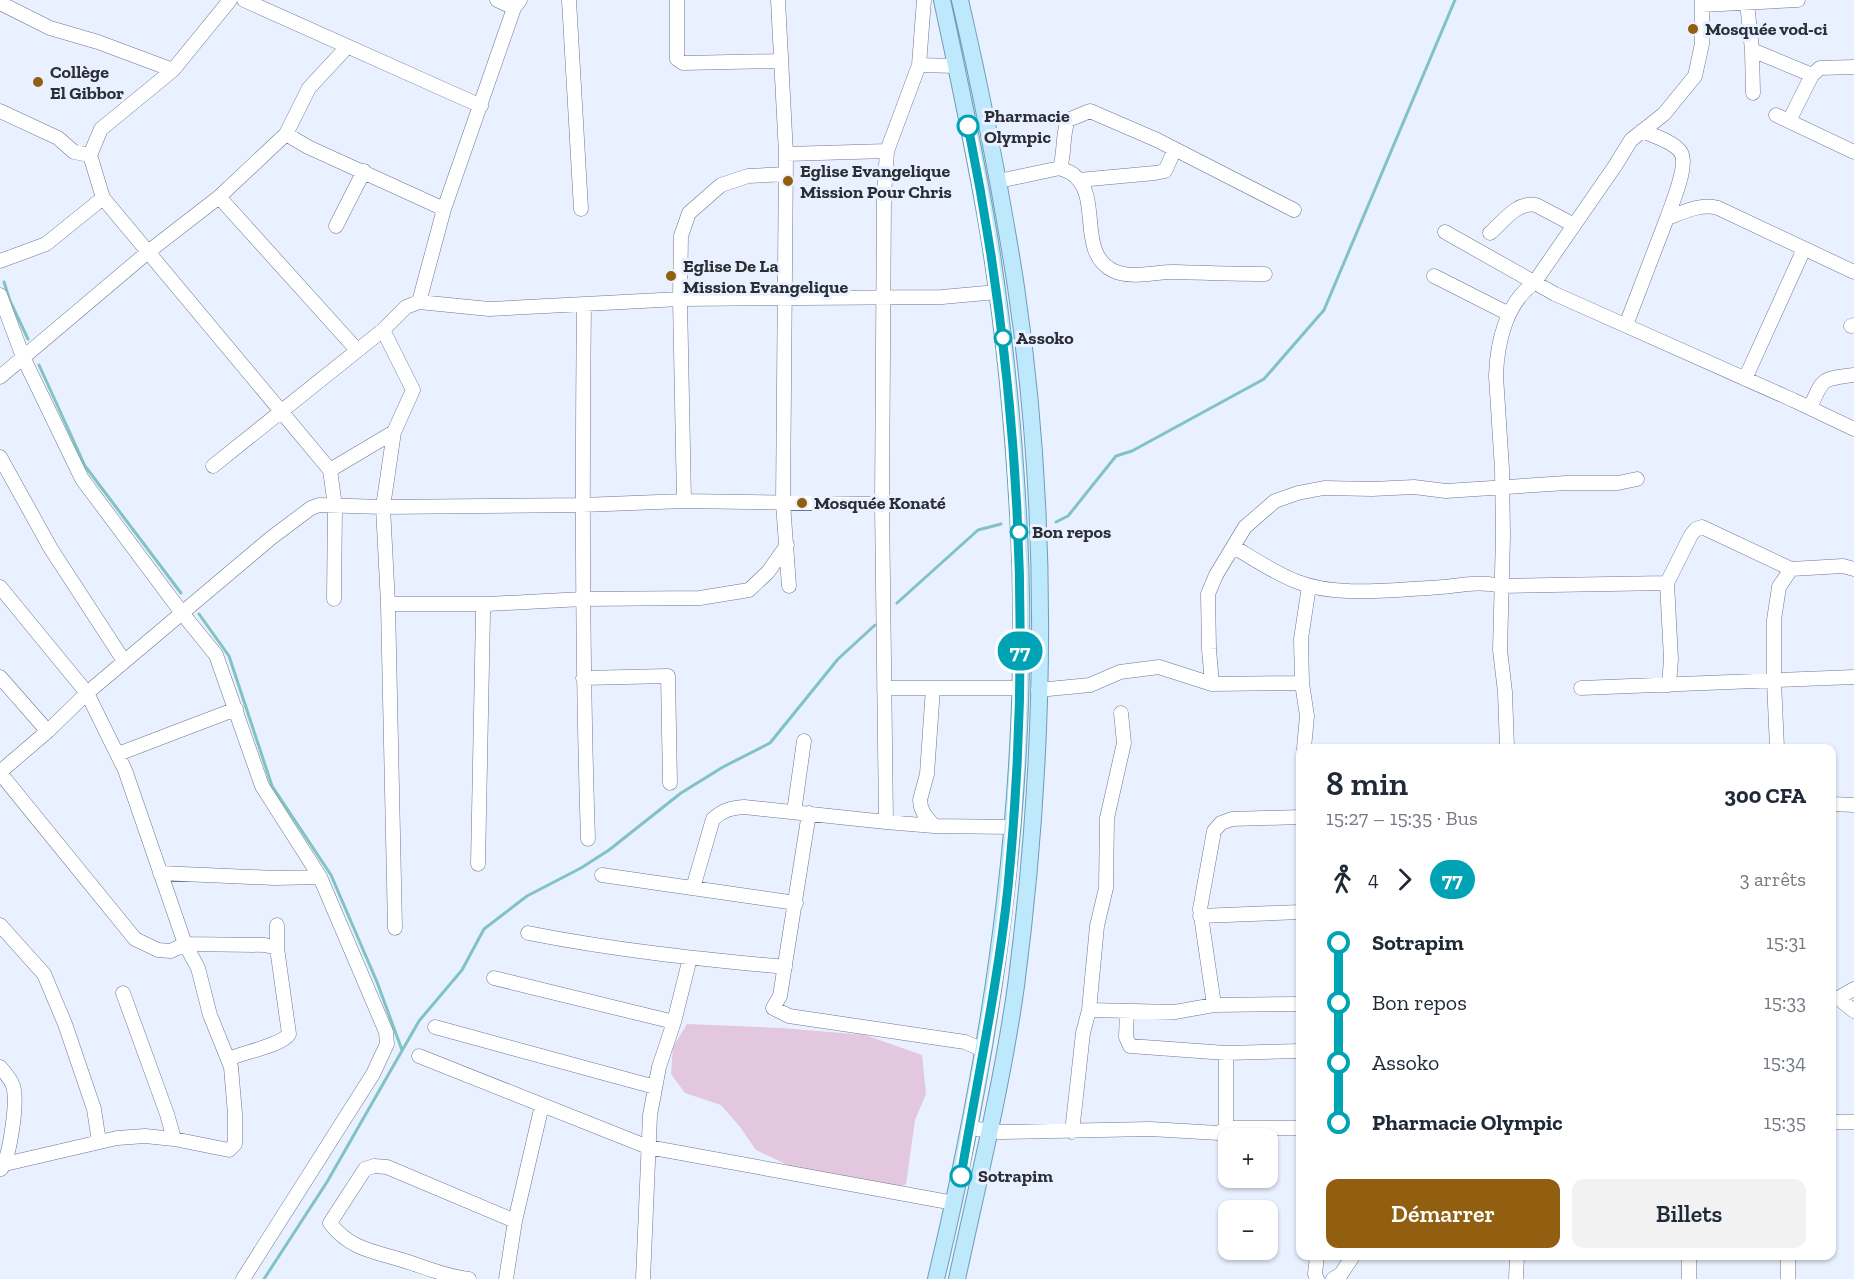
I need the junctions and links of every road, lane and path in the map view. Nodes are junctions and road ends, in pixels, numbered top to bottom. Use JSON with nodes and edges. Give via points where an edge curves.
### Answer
{"nodes":[{"id":1,"x":230,"y":0,"type":"edge"},
{"id":2,"x":244,"y":0,"type":"edge"},
{"id":3,"x":497,"y":0,"type":"edge"},
{"id":4,"x":569,"y":0,"type":"edge"},
{"id":5,"x":677,"y":0,"type":"edge"},
{"id":6,"x":778,"y":0,"type":"edge"},
{"id":7,"x":924,"y":0,"type":"edge"},
{"id":8,"x":942,"y":0,"type":"edge"},
{"id":9,"x":960,"y":0,"type":"edge"},
{"id":10,"x":1798,"y":0,"type":"edge"},
{"id":11,"x":1702,"y":2,"type":"edge"},
{"id":12,"x":0,"y":3,"type":"edge"},
{"id":13,"x":1747,"y":3,"type":"junction"},
{"id":14,"x":517,"y":4,"type":"edge"},
{"id":15,"x":347,"y":47,"type":"junction"},
{"id":16,"x":1752,"y":50,"type":"junction"},
{"id":17,"x":781,"y":61,"type":"junction"},
{"id":18,"x":919,"y":65,"type":"junction"},
{"id":19,"x":956,"y":66,"type":"junction"},
{"id":20,"x":1854,"y":67,"type":"edge"},
{"id":21,"x":173,"y":70,"type":"junction"},
{"id":22,"x":1812,"y":75,"type":"junction"},
{"id":23,"x":1753,"y":93,"type":"dead end"},
{"id":24,"x":481,"y":106,"type":"junction"},
{"id":25,"x":0,"y":111,"type":"edge"},
{"id":26,"x":1642,"y":131,"type":"junction"},
{"id":27,"x":286,"y":134,"type":"junction"},
{"id":28,"x":1175,"y":149,"type":"junction"},
{"id":29,"x":887,"y":151,"type":"junction"},
{"id":30,"x":1854,"y":152,"type":"edge"},
{"id":31,"x":786,"y":154,"type":"junction"},
{"id":32,"x":90,"y":155,"type":"junction"},
{"id":33,"x":1060,"y":168,"type":"junction"},
{"id":34,"x":364,"y":171,"type":"junction"},
{"id":35,"x":786,"y":174,"type":"junction"},
{"id":36,"x":1079,"y":180,"type":"junction"},
{"id":37,"x":999,"y":181,"type":"junction"},
{"id":38,"x":219,"y":197,"type":"junction"},
{"id":39,"x":103,"y":198,"type":"junction"},
{"id":40,"x":444,"y":209,"type":"junction"},
{"id":41,"x":581,"y":209,"type":"dead end"},
{"id":42,"x":1294,"y":210,"type":"dead end"},
{"id":43,"x":1668,"y":218,"type":"junction"},
{"id":44,"x":1574,"y":225,"type":"junction"},
{"id":45,"x":336,"y":226,"type":"dead end"},
{"id":46,"x":1445,"y":232,"type":"dead end"},
{"id":47,"x":1490,"y":233,"type":"dead end"},
{"id":48,"x":1804,"y":249,"type":"junction"},
{"id":49,"x":148,"y":252,"type":"junction"},
{"id":50,"x":0,"y":261,"type":"edge"},
{"id":51,"x":1854,"y":272,"type":"edge"},
{"id":52,"x":1264,"y":274,"type":"dead end"},
{"id":53,"x":1434,"y":276,"type":"dead end"},
{"id":54,"x":1534,"y":283,"type":"junction"},
{"id":55,"x":997,"y":292,"type":"junction"},
{"id":56,"x":0,"y":296,"type":"edge"},
{"id":57,"x":883,"y":297,"type":"junction"},
{"id":58,"x":680,"y":299,"type":"junction"},
{"id":59,"x":786,"y":299,"type":"junction"},
{"id":60,"x":419,"y":302,"type":"junction"},
{"id":61,"x":584,"y":305,"type":"junction"},
{"id":62,"x":1509,"y":314,"type":"junction"},
{"id":63,"x":1626,"y":325,"type":"junction"},
{"id":64,"x":383,"y":330,"type":"junction"},
{"id":65,"x":357,"y":350,"type":"junction"},
{"id":66,"x":24,"y":357,"type":"junction"},
{"id":67,"x":1854,"y":375,"type":"edge"},
{"id":68,"x":0,"y":377,"type":"edge"},
{"id":69,"x":1745,"y":379,"type":"junction"},
{"id":70,"x":1810,"y":408,"type":"junction"},
{"id":71,"x":281,"y":409,"type":"junction"},
{"id":72,"x":1854,"y":429,"type":"edge"},
{"id":73,"x":394,"y":432,"type":"junction"},
{"id":74,"x":0,"y":457,"type":"edge"},
{"id":75,"x":213,"y":466,"type":"dead end"},
{"id":76,"x":330,"y":470,"type":"junction"},
{"id":77,"x":1637,"y":479,"type":"dead end"},
{"id":78,"x":1502,"y":488,"type":"junction"},
{"id":79,"x":684,"y":501,"type":"junction"},
{"id":80,"x":783,"y":503,"type":"junction"},
{"id":81,"x":882,"y":504,"type":"junction"},
{"id":82,"x":582,"y":505,"type":"junction"},
{"id":83,"x":335,"y":506,"type":"junction"},
{"id":84,"x":383,"y":507,"type":"junction"},
{"id":85,"x":787,"y":546,"type":"junction"},
{"id":86,"x":1233,"y":547,"type":"junction"},
{"id":87,"x":1791,"y":569,"type":"junction"},
{"id":88,"x":1854,"y":569,"type":"edge"},
{"id":89,"x":1668,"y":583,"type":"junction"},
{"id":90,"x":789,"y":586,"type":"dead end"},
{"id":91,"x":1309,"y":586,"type":"junction"},
{"id":92,"x":1502,"y":586,"type":"junction"},
{"id":93,"x":0,"y":587,"type":"edge"},
{"id":94,"x":334,"y":599,"type":"dead end"},
{"id":95,"x":583,"y":599,"type":"junction"},
{"id":96,"x":388,"y":604,"type":"junction"},
{"id":97,"x":488,"y":604,"type":"junction"},
{"id":98,"x":182,"y":613,"type":"junction"},
{"id":99,"x":124,"y":661,"type":"junction"},
{"id":100,"x":0,"y":677,"type":"edge"},
{"id":101,"x":1854,"y":677,"type":"edge"},
{"id":102,"x":583,"y":678,"type":"junction"},
{"id":103,"x":1774,"y":681,"type":"junction"},
{"id":104,"x":1302,"y":683,"type":"junction"},
{"id":105,"x":1212,"y":684,"type":"junction"},
{"id":106,"x":1669,"y":685,"type":"junction"},
{"id":107,"x":884,"y":688,"type":"junction"},
{"id":108,"x":933,"y":688,"type":"junction"},
{"id":109,"x":1020,"y":688,"type":"junction"},
{"id":110,"x":1581,"y":688,"type":"dead end"},
{"id":111,"x":1038,"y":690,"type":"junction"},
{"id":112,"x":87,"y":693,"type":"junction"},
{"id":113,"x":236,"y":709,"type":"junction"},
{"id":114,"x":1121,"y":713,"type":"dead end"},
{"id":115,"x":49,"y":730,"type":"junction"},
{"id":116,"x":804,"y":741,"type":"dead end"},
{"id":117,"x":1304,"y":744,"type":"edge"},
{"id":118,"x":1507,"y":744,"type":"edge"},
{"id":119,"x":1777,"y":744,"type":"edge"},
{"id":120,"x":118,"y":754,"type":"junction"},
{"id":121,"x":0,"y":772,"type":"edge"},
{"id":122,"x":669,"y":783,"type":"dead end"},
{"id":123,"x":1836,"y":804,"type":"edge"},
{"id":124,"x":1854,"y":805,"type":"edge"},
{"id":125,"x":794,"y":812,"type":"junction"},
{"id":126,"x":809,"y":813,"type":"junction"},
{"id":127,"x":1296,"y":817,"type":"edge"},
{"id":128,"x":886,"y":822,"type":"junction"},
{"id":129,"x":934,"y":826,"type":"junction"},
{"id":130,"x":1013,"y":827,"type":"junction"},
{"id":131,"x":588,"y":840,"type":"dead end"},
{"id":132,"x":478,"y":864,"type":"dead end"},
{"id":133,"x":160,"y":873,"type":"junction"},
{"id":134,"x":602,"y":875,"type":"dead end"},
{"id":135,"x":320,"y":877,"type":"junction"},
{"id":136,"x":693,"y":888,"type":"junction"},
{"id":137,"x":796,"y":903,"type":"junction"},
{"id":138,"x":1296,"y":912,"type":"edge"},
{"id":139,"x":1200,"y":916,"type":"junction"},
{"id":140,"x":0,"y":925,"type":"edge"},
{"id":141,"x":277,"y":925,"type":"dead end"},
{"id":142,"x":394,"y":928,"type":"dead end"},
{"id":143,"x":528,"y":933,"type":"dead end"},
{"id":144,"x":185,"y":944,"type":"junction"},
{"id":145,"x":277,"y":948,"type":"junction"},
{"id":146,"x":690,"y":958,"type":"junction"},
{"id":147,"x":785,"y":967,"type":"junction"},
{"id":148,"x":494,"y":978,"type":"dead end"},
{"id":149,"x":1854,"y":989,"type":"edge"},
{"id":150,"x":123,"y":993,"type":"dead end"},
{"id":151,"x":1836,"y":998,"type":"edge"},
{"id":152,"x":1836,"y":999,"type":"edge"},
{"id":153,"x":1296,"y":1004,"type":"edge"},
{"id":154,"x":1214,"y":1005,"type":"junction"},
{"id":155,"x":1089,"y":1010,"type":"junction"},
{"id":156,"x":1127,"y":1011,"type":"junction"},
{"id":157,"x":1854,"y":1011,"type":"edge"},
{"id":158,"x":674,"y":1022,"type":"junction"},
{"id":159,"x":435,"y":1027,"type":"dead end"},
{"id":160,"x":983,"y":1050,"type":"junction"},
{"id":161,"x":1296,"y":1052,"type":"edge"},
{"id":162,"x":1226,"y":1053,"type":"junction"},
{"id":163,"x":419,"y":1056,"type":"dead end"},
{"id":164,"x":229,"y":1059,"type":"junction"},
{"id":165,"x":0,"y":1067,"type":"edge"},
{"id":166,"x":655,"y":1087,"type":"junction"},
{"id":167,"x":542,"y":1105,"type":"junction"},
{"id":168,"x":6,"y":1116,"type":"edge"},
{"id":169,"x":1836,"y":1122,"type":"edge"},
{"id":170,"x":1854,"y":1122,"type":"edge"},
{"id":171,"x":969,"y":1128,"type":"junction"},
{"id":172,"x":1226,"y":1128,"type":"edge"},
{"id":173,"x":1278,"y":1130,"type":"edge"},
{"id":174,"x":1296,"y":1131,"type":"edge"},
{"id":175,"x":988,"y":1132,"type":"junction"},
{"id":176,"x":1072,"y":1132,"type":"junction"},
{"id":177,"x":1218,"y":1133,"type":"edge"},
{"id":178,"x":174,"y":1139,"type":"junction"},
{"id":179,"x":99,"y":1142,"type":"junction"},
{"id":180,"x":648,"y":1147,"type":"junction"},
{"id":181,"x":3,"y":1167,"type":"edge"},
{"id":182,"x":954,"y":1203,"type":"junction"},
{"id":183,"x":515,"y":1221,"type":"junction"},
{"id":184,"x":1317,"y":1260,"type":"edge"},
{"id":185,"x":1350,"y":1260,"type":"edge"},
{"id":186,"x":1517,"y":1260,"type":"edge"},
{"id":187,"x":1689,"y":1260,"type":"edge"},
{"id":188,"x":1788,"y":1260,"type":"edge"},
{"id":189,"x":243,"y":1279,"type":"edge"},
{"id":190,"x":469,"y":1279,"type":"edge"},
{"id":191,"x":506,"y":1279,"type":"edge"},
{"id":192,"x":643,"y":1279,"type":"edge"},
{"id":193,"x":936,"y":1279,"type":"edge"},
{"id":194,"x":957,"y":1279,"type":"edge"},
{"id":195,"x":1317,"y":1279,"type":"edge"},
{"id":196,"x":1333,"y":1279,"type":"edge"},
{"id":197,"x":1516,"y":1279,"type":"edge"},
{"id":198,"x":1689,"y":1279,"type":"edge"},
{"id":199,"x":1788,"y":1279,"type":"edge"}],
"edges":[{"from":1,"to":21,"type":"street"},
{"from":2,"to":15,"type":"street"},
{"from":3,"to":14,"type":"street"},
{"from":4,"to":41,"type":"street"},
{"from":5,"to":17,"type":"street","via":[[677,59],[683,63]]},
{"from":6,"to":17,"type":"street"},
{"from":7,"to":18,"type":"street"},
{"from":8,"to":19,"type":"main road"},
{"from":9,"to":37,"type":"main road"},
{"from":10,"to":13,"type":"street"},
{"from":11,"to":13,"type":"street"},
{"from":11,"to":26,"type":"street","via":[[1702,44],[1695,76],[1664,114]]},
{"from":12,"to":21,"type":"street","via":[[50,28]]},
{"from":13,"to":16,"type":"street"},
{"from":14,"to":24,"type":"street"},
{"from":15,"to":24,"type":"street"},
{"from":15,"to":27,"type":"street","via":[[309,88]]},
{"from":16,"to":22,"type":"street"},
{"from":16,"to":23,"type":"street"},
{"from":17,"to":31,"type":"street"},
{"from":18,"to":19,"type":"street"},
{"from":18,"to":29,"type":"street"},
{"from":19,"to":55,"type":"main road"},
{"from":20,"to":22,"type":"street","via":[[1820,68]]},
{"from":21,"to":32,"type":"street","via":[[101,129]]},
{"from":22,"to":30,"type":"street","via":[[1782,118]]},
{"from":24,"to":40,"type":"street"},
{"from":25,"to":32,"type":"street","via":[[58,138],[74,152]]},
{"from":26,"to":43,"type":"street","via":[[1678,148],[1683,155],[1684,165]]},
{"from":26,"to":44,"type":"street","via":[[1630,140]]},
{"from":27,"to":34,"type":"street"},
{"from":27,"to":38,"type":"street"},
{"from":28,"to":33,"type":"street","via":[[1087,111],[1068,120]]},
{"from":28,"to":36,"type":"street","via":[[1165,171]]},
{"from":28,"to":42,"type":"street"},
{"from":29,"to":31,"type":"street"},
{"from":29,"to":57,"type":"street"},
{"from":31,"to":35,"type":"street"},
{"from":32,"to":39,"type":"street"},
{"from":33,"to":36,"type":"street"},
{"from":33,"to":37,"type":"street"},
{"from":34,"to":40,"type":"street"},
{"from":34,"to":45,"type":"street"},
{"from":35,"to":58,"type":"street","via":[[748,176],[721,185],[688,213],[681,236]]},
{"from":35,"to":59,"type":"street"},
{"from":36,"to":52,"type":"street","via":[[1086,196],[1095,252],[1116,272]]},
{"from":37,"to":111,"type":"main road","via":[[1029,410],[1040,598]]},
{"from":38,"to":49,"type":"street"},
{"from":38,"to":65,"type":"street"},
{"from":39,"to":49,"type":"street"},
{"from":39,"to":50,"type":"street","via":[[46,244]]},
{"from":40,"to":60,"type":"street"},
{"from":43,"to":48,"type":"street","via":[[1711,206]]},
{"from":43,"to":63,"type":"street"},
{"from":44,"to":47,"type":"street","via":[[1530,203],[1516,209]]},
{"from":44,"to":54,"type":"street"},
{"from":46,"to":54,"type":"street"},
{"from":48,"to":51,"type":"street"},
{"from":48,"to":69,"type":"street"},
{"from":49,"to":66,"type":"street"},
{"from":49,"to":71,"type":"street"},
{"from":53,"to":62,"type":"street"},
{"from":54,"to":62,"type":"street","via":[[1521,293]]},
{"from":54,"to":63,"type":"street"},
{"from":55,"to":57,"type":"street"},
{"from":55,"to":109,"type":"main road","via":[[1018,515]]},
{"from":56,"to":66,"type":"street"},
{"from":57,"to":59,"type":"street"},
{"from":57,"to":81,"type":"street"},
{"from":58,"to":59,"type":"street"},
{"from":58,"to":61,"type":"street"},
{"from":58,"to":79,"type":"street"},
{"from":59,"to":80,"type":"street"},
{"from":60,"to":61,"type":"street","via":[[489,309]]},
{"from":60,"to":64,"type":"street","via":[[406,307]]},
{"from":61,"to":82,"type":"street"},
{"from":62,"to":78,"type":"street","via":[[1496,368]]},
{"from":63,"to":69,"type":"street"},
{"from":64,"to":65,"type":"street"},
{"from":64,"to":73,"type":"street","via":[[412,390]]},
{"from":65,"to":71,"type":"street"},
{"from":66,"to":68,"type":"street"},
{"from":66,"to":98,"type":"street","via":[[82,479]]},
{"from":67,"to":70,"type":"street","via":[[1825,380]]},
{"from":69,"to":70,"type":"street"},
{"from":70,"to":72,"type":"street"},
{"from":71,"to":75,"type":"street"},
{"from":71,"to":76,"type":"street"},
{"from":73,"to":76,"type":"street"},
{"from":73,"to":84,"type":"street"},
{"from":74,"to":99,"type":"street","via":[[51,549]]},
{"from":76,"to":83,"type":"street"},
{"from":77,"to":78,"type":"street"},
{"from":78,"to":86,"type":"street","via":[[1324,488],[1298,493],[1275,501],[1259,513]]},
{"from":78,"to":92,"type":"street"},
{"from":79,"to":80,"type":"street"},
{"from":79,"to":82,"type":"street"},
{"from":80,"to":81,"type":"street"},
{"from":80,"to":85,"type":"street"},
{"from":81,"to":107,"type":"street"},
{"from":82,"to":84,"type":"street"},
{"from":82,"to":95,"type":"street"},
{"from":83,"to":84,"type":"street"},
{"from":83,"to":94,"type":"street"},
{"from":83,"to":98,"type":"street","via":[[311,508]]},
{"from":84,"to":96,"type":"street"},
{"from":85,"to":90,"type":"street"},
{"from":85,"to":95,"type":"street","via":[[768,572],[748,590],[700,598]]},
{"from":86,"to":91,"type":"street"},
{"from":86,"to":105,"type":"street","via":[[1208,594]]},
{"from":87,"to":88,"type":"street"},
{"from":87,"to":89,"type":"street","via":[[1702,527],[1691,535]]},
{"from":87,"to":103,"type":"street","via":[[1779,587],[1774,620]]},
{"from":89,"to":92,"type":"street"},
{"from":89,"to":106,"type":"street"},
{"from":91,"to":92,"type":"street","via":[[1343,590],[1433,588],[1478,582]]},
{"from":91,"to":104,"type":"street","via":[[1302,639]]},
{"from":92,"to":118,"type":"street","via":[[1500,650]]},
{"from":93,"to":112,"type":"street"},
{"from":95,"to":97,"type":"street"},
{"from":95,"to":102,"type":"street"},
{"from":96,"to":97,"type":"street"},
{"from":96,"to":142,"type":"street"},
{"from":97,"to":132,"type":"street","via":[[483,613]]},
{"from":98,"to":99,"type":"street"},
{"from":98,"to":113,"type":"street","via":[[216,655]]},
{"from":99,"to":112,"type":"street"},
{"from":100,"to":115,"type":"street"},
{"from":101,"to":103,"type":"street"},
{"from":102,"to":122,"type":"street","via":[[668,676]]},
{"from":102,"to":131,"type":"street"},
{"from":103,"to":106,"type":"street"},
{"from":103,"to":119,"type":"street"},
{"from":104,"to":105,"type":"street"},
{"from":104,"to":117,"type":"street","via":[[1307,716]]},
{"from":105,"to":111,"type":"street","via":[[1160,667],[1120,672],[1090,685]]},
{"from":106,"to":110,"type":"street"},
{"from":107,"to":108,"type":"street"},
{"from":107,"to":128,"type":"street"},
{"from":108,"to":109,"type":"street"},
{"from":108,"to":129,"type":"street","via":[[927,774],[920,800],[924,814]]},
{"from":109,"to":130,"type":"main road"},
{"from":111,"to":175,"type":"main road","via":[[1033,823],[1022,929],[1005,1058]]},
{"from":112,"to":115,"type":"street"},
{"from":112,"to":120,"type":"street"},
{"from":113,"to":120,"type":"street"},
{"from":113,"to":135,"type":"street","via":[[262,786]]},
{"from":114,"to":155,"type":"street","via":[[1124,743],[1107,818],[1106,888],[1097,926]]},
{"from":115,"to":121,"type":"street"},
{"from":116,"to":125,"type":"street"},
{"from":120,"to":133,"type":"street"},
{"from":121,"to":144,"type":"street","via":[[135,939],[158,950],[171,951]]},
{"from":123,"to":124,"type":"street"},
{"from":125,"to":126,"type":"street"},
{"from":125,"to":136,"type":"street","via":[[744,807],[720,812],[709,829]]},
{"from":126,"to":128,"type":"street"},
{"from":126,"to":137,"type":"street"},
{"from":127,"to":139,"type":"street","via":[[1232,819],[1217,826]]},
{"from":128,"to":129,"type":"street"},
{"from":129,"to":130,"type":"street"},
{"from":130,"to":160,"type":"main road","via":[[997,974]]},
{"from":133,"to":135,"type":"street"},
{"from":133,"to":144,"type":"street"},
{"from":134,"to":136,"type":"street"},
{"from":135,"to":189,"type":"street","via":[[386,1032],[387,1044],[373,1074]]},
{"from":136,"to":137,"type":"street"},
{"from":137,"to":147,"type":"street"},
{"from":138,"to":139,"type":"street"},
{"from":139,"to":154,"type":"street"},
{"from":140,"to":179,"type":"street","via":[[44,974],[94,1109]]},
{"from":141,"to":145,"type":"street"},
{"from":143,"to":146,"type":"street"},
{"from":144,"to":145,"type":"street"},
{"from":144,"to":164,"type":"street","via":[[198,968],[210,1015]]},
{"from":145,"to":164,"type":"street","via":[[289,1034],[284,1040]]},
{"from":146,"to":147,"type":"street"},
{"from":146,"to":158,"type":"street"},
{"from":147,"to":160,"type":"street","via":[[780,996],[773,1008],[789,1016],[965,1042]]},
{"from":148,"to":158,"type":"street"},
{"from":149,"to":151,"type":"street"},
{"from":150,"to":178,"type":"street"},
{"from":152,"to":157,"type":"street"},
{"from":153,"to":154,"type":"street"},
{"from":154,"to":156,"type":"street","via":[[1175,1012]]},
{"from":155,"to":156,"type":"street"},
{"from":155,"to":176,"type":"street"},
{"from":156,"to":162,"type":"street","via":[[1126,1037],[1130,1046]]},
{"from":158,"to":166,"type":"street"},
{"from":159,"to":166,"type":"street"},
{"from":160,"to":171,"type":"main road"},
{"from":161,"to":162,"type":"street"},
{"from":162,"to":172,"type":"street"},
{"from":163,"to":167,"type":"street"},
{"from":164,"to":178,"type":"street","via":[[235,1114],[233,1147],[224,1149]]},
{"from":165,"to":168,"type":"street","via":[[13,1083],[15,1102]]},
{"from":166,"to":180,"type":"street"},
{"from":167,"to":180,"type":"street"},
{"from":167,"to":183,"type":"street"},
{"from":168,"to":181,"type":"street"},
{"from":169,"to":170,"type":"street"},
{"from":171,"to":175,"type":"street"},
{"from":171,"to":182,"type":"main road"},
{"from":173,"to":174,"type":"street"},
{"from":175,"to":176,"type":"street"},
{"from":175,"to":194,"type":"main road"},
{"from":176,"to":177,"type":"street","via":[[1150,1129]]},
{"from":178,"to":179,"type":"street","via":[[115,1134]]},
{"from":179,"to":181,"type":"street"},
{"from":180,"to":182,"type":"street"},
{"from":180,"to":192,"type":"street"},
{"from":182,"to":193,"type":"main road"},
{"from":183,"to":190,"type":"street","via":[[387,1167],[374,1166],[365,1169],[330,1222],[340,1236],[368,1252]]},
{"from":183,"to":191,"type":"street"},
{"from":184,"to":195,"type":"street"},
{"from":185,"to":196,"type":"street"},
{"from":186,"to":197,"type":"street"},
{"from":187,"to":198,"type":"street"},
{"from":188,"to":199,"type":"street"}]}
